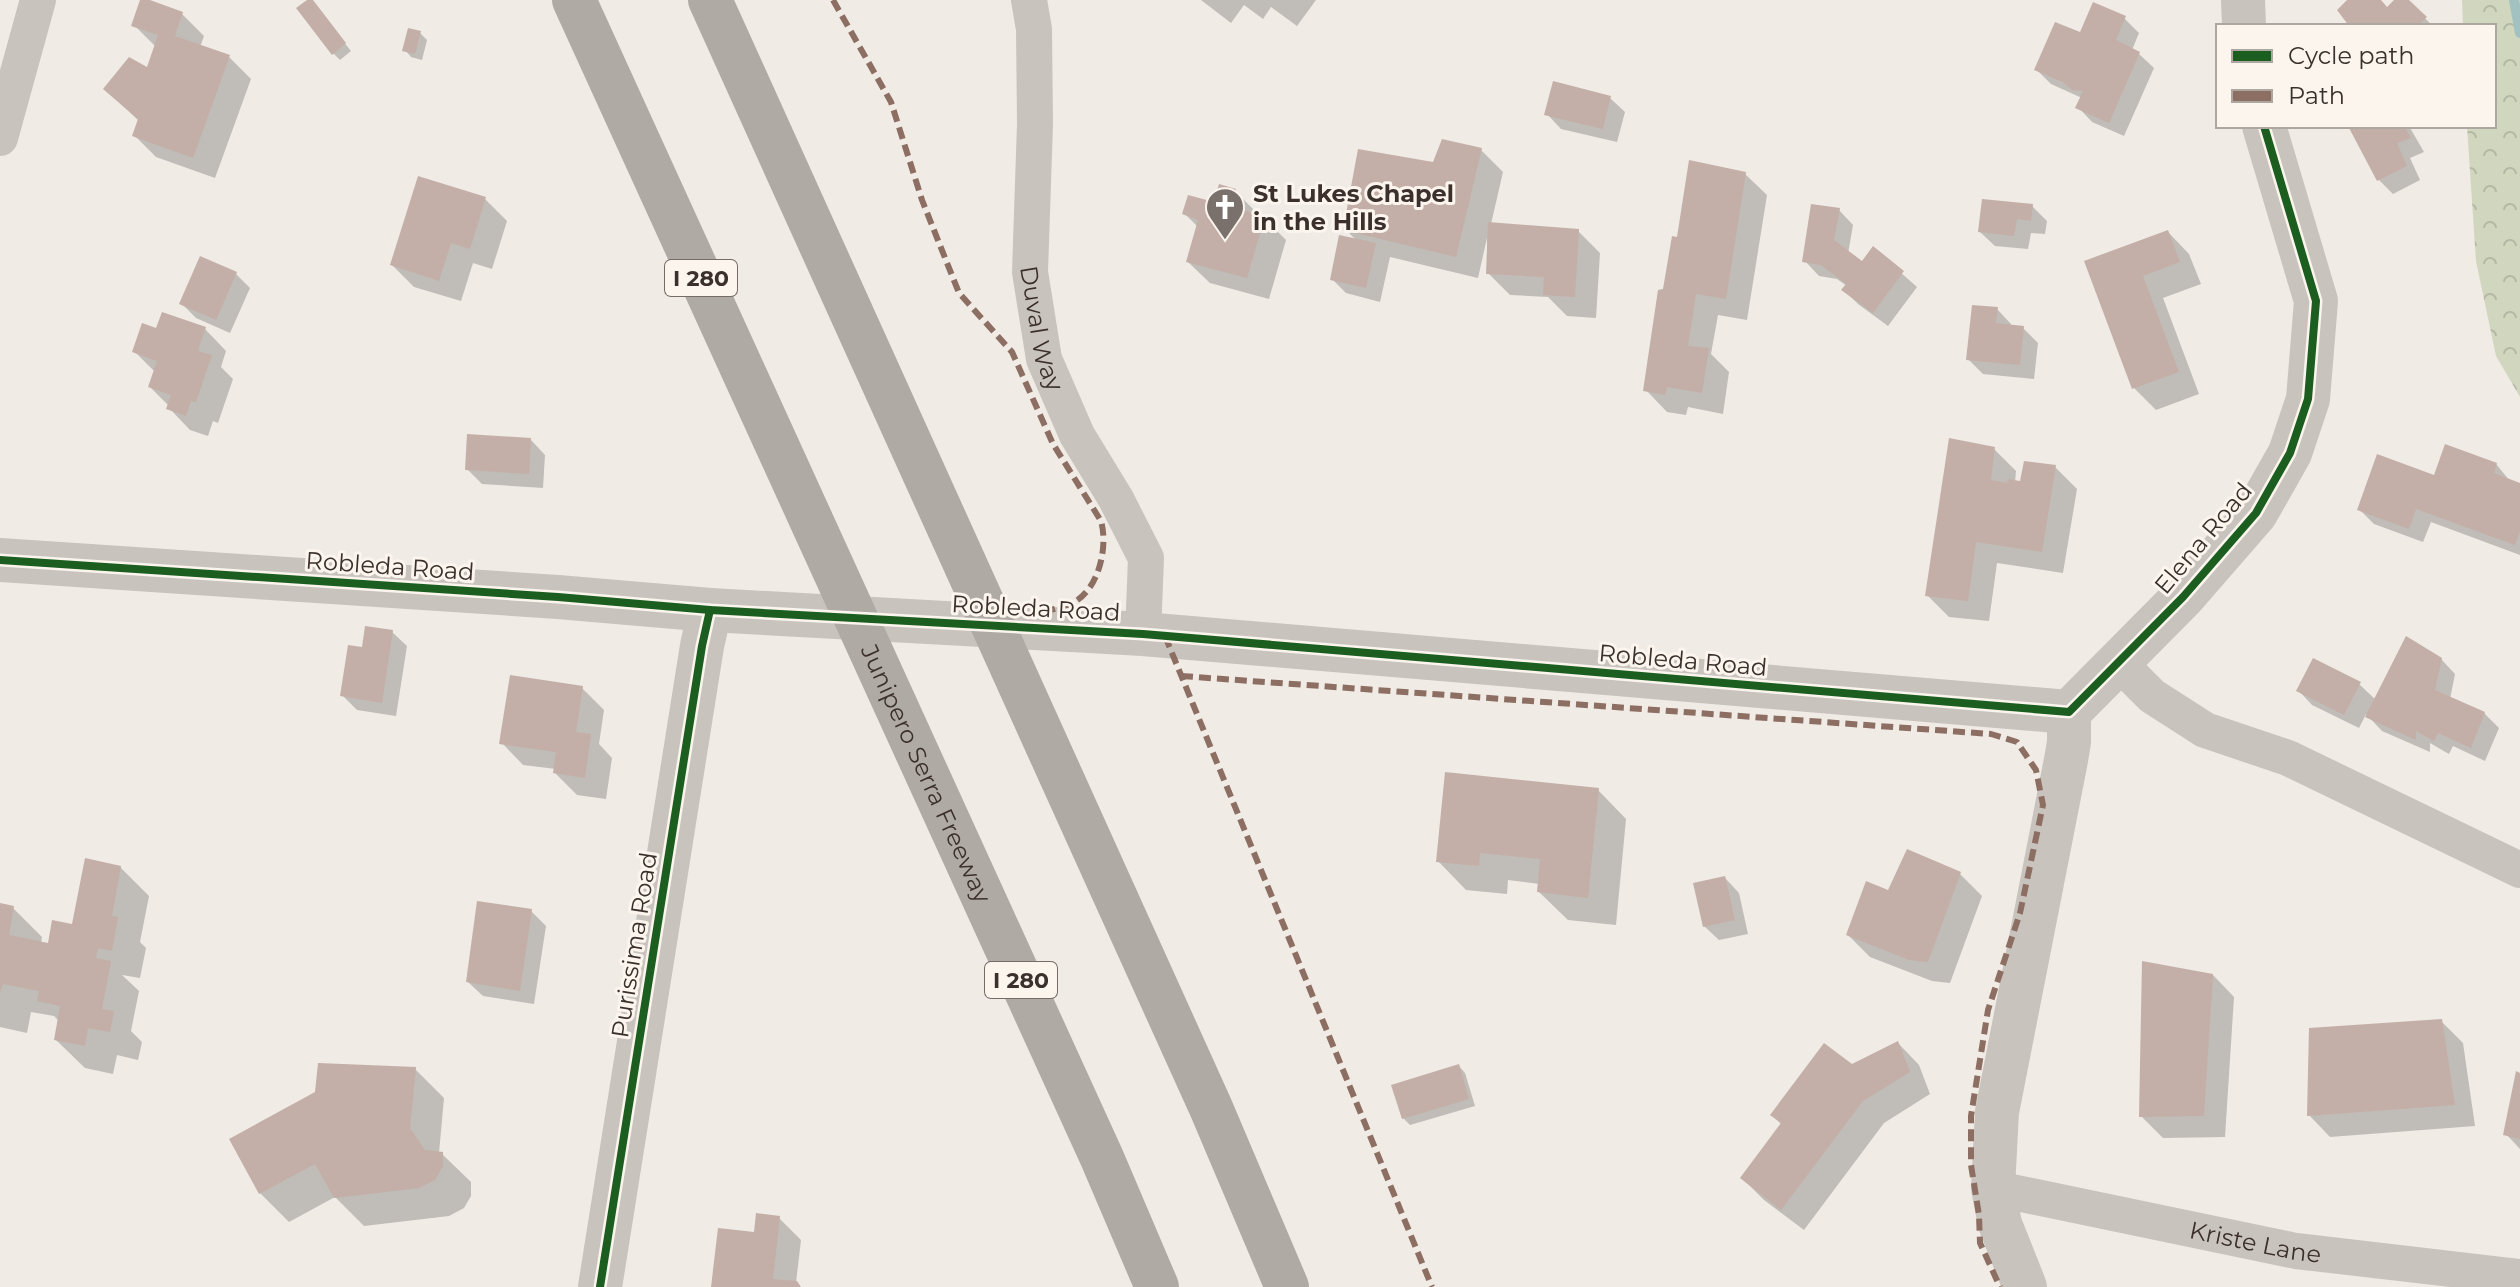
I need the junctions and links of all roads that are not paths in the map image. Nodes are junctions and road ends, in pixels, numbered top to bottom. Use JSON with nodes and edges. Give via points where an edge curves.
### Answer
{"nodes":[{"id":1,"x":38,"y":0,"type":"edge"},
{"id":2,"x":574,"y":0,"type":"edge"},
{"id":3,"x":710,"y":0,"type":"edge"},
{"id":4,"x":1029,"y":0,"type":"edge"},
{"id":5,"x":2243,"y":0,"type":"edge"},
{"id":6,"x":2244,"y":24,"type":"edge"},
{"id":7,"x":2265,"y":128,"type":"edge"},
{"id":8,"x":0,"y":138,"type":"edge"},
{"id":9,"x":0,"y":560,"type":"edge"},
{"id":10,"x":710,"y":610,"type":"junction"},
{"id":11,"x":1143,"y":634,"type":"junction"},
{"id":12,"x":2117,"y":661,"type":"junction"},
{"id":13,"x":2069,"y":712,"type":"junction"},
{"id":14,"x":2520,"y":870,"type":"edge"},
{"id":15,"x":1993,"y":1188,"type":"junction"},
{"id":16,"x":2520,"y":1277,"type":"edge"},
{"id":17,"x":600,"y":1287,"type":"edge"},
{"id":18,"x":1157,"y":1287,"type":"edge"},
{"id":19,"x":1287,"y":1287,"type":"edge"},
{"id":20,"x":2025,"y":1287,"type":"edge"}],
"edges":[{"from":1,"to":8,"type":"street"},
{"from":2,"to":18,"type":"highway","name":"Junipero Serra Freeway","number":"I 280"},
{"from":3,"to":19,"type":"highway","via":[[1205,1093]]},
{"from":4,"to":11,"type":"street","name":"Duval Way","via":[[1035,124],[1030,272],[1044,359],[1077,435],[1146,558]]},
{"from":5,"to":6,"type":"street"},
{"from":7,"to":12,"type":"street","name":"Elena Road","via":[[2316,301],[2308,399],[2290,453],[2256,513],[2183,597]]},
{"from":9,"to":10,"type":"street","name":"Robleda Road"},
{"from":10,"to":11,"type":"street","name":"Robleda Road"},
{"from":10,"to":17,"type":"street","name":"Purissima Road"},
{"from":11,"to":13,"type":"street","name":"Robleda Road"},
{"from":12,"to":13,"type":"street","name":"Elena Road"},
{"from":12,"to":14,"type":"street","via":[[2152,696],[2205,730],[2288,758]]},
{"from":13,"to":15,"type":"street","via":[[2066,760],[1997,1112]]},
{"from":15,"to":16,"type":"street","name":"Kriste Lane","via":[[2296,1251]]},
{"from":15,"to":20,"type":"street","via":[[2000,1224]]}]}
